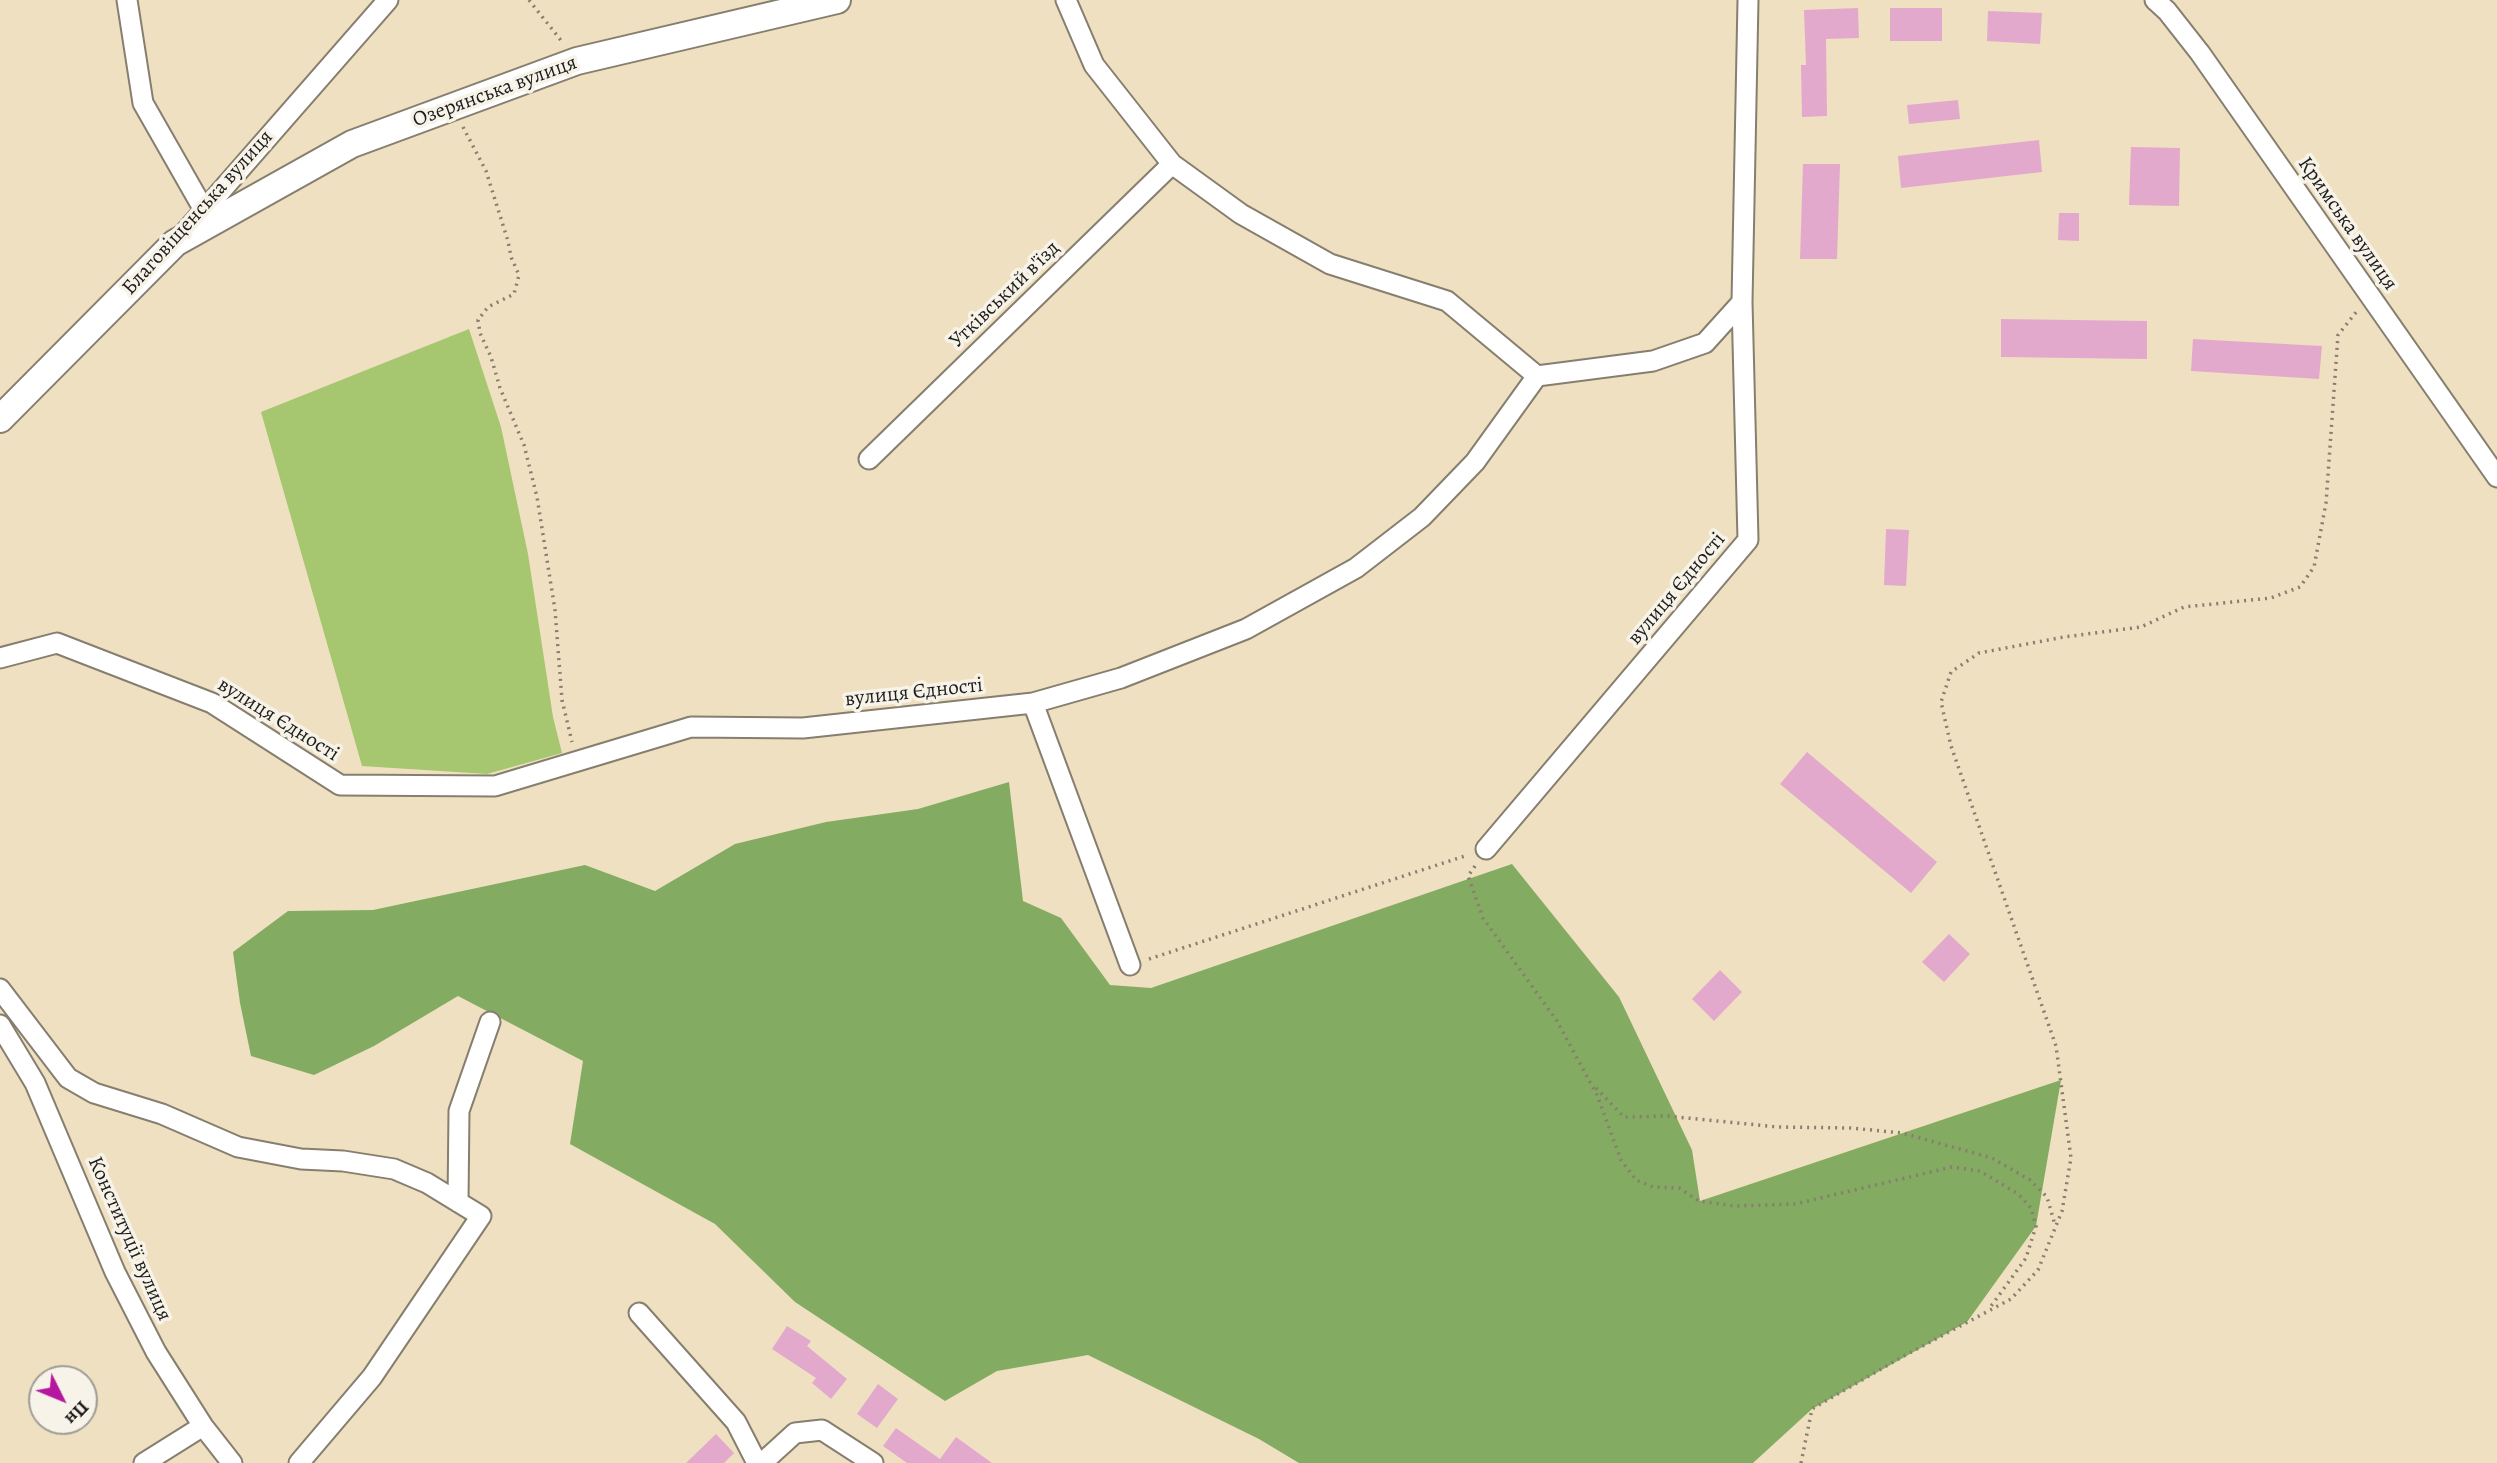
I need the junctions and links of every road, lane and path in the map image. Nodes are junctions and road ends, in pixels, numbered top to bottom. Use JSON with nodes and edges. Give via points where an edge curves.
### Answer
{"nodes":[{"id":1,"x":127,"y":0,"type":"edge"},
{"id":2,"x":388,"y":0,"type":"edge"},
{"id":3,"x":529,"y":0,"type":"edge"},
{"id":4,"x":837,"y":0,"type":"edge"},
{"id":5,"x":1066,"y":0,"type":"edge"},
{"id":6,"x":1748,"y":0,"type":"edge"},
{"id":7,"x":2155,"y":0,"type":"edge"},
{"id":8,"x":577,"y":61,"type":"junction"},
{"id":9,"x":449,"y":108,"type":"junction"},
{"id":10,"x":1172,"y":164,"type":"junction"},
{"id":11,"x":204,"y":210,"type":"junction"},
{"id":12,"x":175,"y":243,"type":"junction"},
{"id":13,"x":2372,"y":300,"type":"junction"},
{"id":14,"x":1742,"y":302,"type":"junction"},
{"id":15,"x":1537,"y":376,"type":"junction"},
{"id":16,"x":0,"y":419,"type":"edge"},
{"id":17,"x":869,"y":459,"type":"dead end"},
{"id":18,"x":2497,"y":478,"type":"edge"},
{"id":19,"x":0,"y":658,"type":"edge"},
{"id":20,"x":1032,"y":704,"type":"junction"},
{"id":21,"x":576,"y":761,"type":"junction"},
{"id":22,"x":1486,"y":849,"type":"junction"},
{"id":23,"x":1130,"y":965,"type":"joint"},
{"id":24,"x":0,"y":989,"type":"edge"},
{"id":25,"x":490,"y":1022,"type":"dead end"},
{"id":26,"x":1,"y":1029,"type":"edge"},
{"id":27,"x":1592,"y":1084,"type":"junction"},
{"id":28,"x":458,"y":1202,"type":"junction"},
{"id":29,"x":2055,"y":1227,"type":"junction"},
{"id":30,"x":1987,"y":1312,"type":"junction"},
{"id":31,"x":639,"y":1313,"type":"dead end"},
{"id":32,"x":203,"y":1426,"type":"junction"},
{"id":33,"x":144,"y":1463,"type":"edge"},
{"id":34,"x":232,"y":1463,"type":"edge"},
{"id":35,"x":299,"y":1463,"type":"edge"},
{"id":36,"x":760,"y":1463,"type":"edge"},
{"id":37,"x":873,"y":1463,"type":"edge"},
{"id":38,"x":1801,"y":1463,"type":"edge"}],
"edges":[{"from":1,"to":11,"type":"street","via":[[143,103]]},
{"from":2,"to":11,"type":"street","name":"Благовіщенська вулиця"},
{"from":3,"to":8,"type":"path"},
{"from":4,"to":8,"type":"street","name":"Озерянська вулиця"},
{"from":5,"to":10,"type":"street","via":[[1094,65]]},
{"from":6,"to":14,"type":"street","name":"вулиця Єдності"},
{"from":7,"to":13,"type":"street","name":"Кримська вулиця","via":[[2200,53]]},
{"from":8,"to":9,"type":"street","name":"Озерянська вулиця"},
{"from":9,"to":12,"type":"street","name":"Озерянська вулиця","via":[[352,144]]},
{"from":9,"to":21,"type":"path","via":[[486,172],[519,275],[514,294],[488,307],[478,320],[524,445],[537,497],[555,610],[562,700]]},
{"from":10,"to":15,"type":"street","via":[[1241,214],[1330,264],[1447,301]]},
{"from":10,"to":17,"type":"street","name":"Утківський в'їзд"},
{"from":11,"to":12,"type":"street","name":"Благовіщенська вулиця"},
{"from":12,"to":16,"type":"street","name":"Благовіщенська вулиця"},
{"from":13,"to":18,"type":"street","name":"Кримська вулиця"},
{"from":13,"to":29,"type":"path","via":[[2352,315],[2338,335],[2326,503],[2314,567],[2300,587],[2271,598],[2184,607],[2141,627],[1979,653],[1951,671],[1941,702],[1951,746],[2056,1046],[2071,1158]]},
{"from":14,"to":15,"type":"street","via":[[1705,343],[1653,361]]},
{"from":14,"to":22,"type":"street","name":"вулиця Єдності","via":[[1748,540]]},
{"from":15,"to":20,"type":"street","name":"вулиця Єдності","via":[[1449,490],[1356,568],[1246,629],[1121,678]]},
{"from":19,"to":21,"type":"street","name":"вулиця Єдності","via":[[57,643],[212,703],[340,785],[495,786]]},
{"from":20,"to":21,"type":"street","name":"вулиця Єдності","via":[[803,728],[691,727]]},
{"from":20,"to":23,"type":"street"},
{"from":22,"to":23,"type":"path"},
{"from":22,"to":27,"type":"path","via":[[1468,876],[1483,918],[1557,1021]]},
{"from":24,"to":28,"type":"street","via":[[68,1079],[94,1093],[162,1114],[238,1147],[301,1160],[394,1169]]},
{"from":25,"to":28,"type":"street","via":[[459,1111]]},
{"from":26,"to":32,"type":"street","name":"Конституції вулиця","via":[[36,1083],[115,1272],[156,1352]]},
{"from":27,"to":29,"type":"path","via":[[1624,1117],[1902,1133],[1992,1158],[2030,1180],[2047,1197]]},
{"from":27,"to":30,"type":"path","via":[[1620,1160],[1636,1180],[1653,1187],[1679,1188],[1699,1201],[1735,1206],[1795,1204],[1952,1167],[1980,1171],[2018,1194],[2031,1208],[2036,1226],[2026,1258]]},
{"from":28,"to":35,"type":"street","via":[[481,1216],[372,1377]]},
{"from":29,"to":30,"type":"path","via":[[2038,1270],[2011,1299]]},
{"from":30,"to":38,"type":"path","via":[[1812,1409]]},
{"from":31,"to":36,"type":"street","via":[[736,1422]]},
{"from":32,"to":33,"type":"street"},
{"from":32,"to":34,"type":"street","name":"Конституції вулиця"},
{"from":36,"to":37,"type":"street","via":[[795,1433],[822,1430]]}]}
